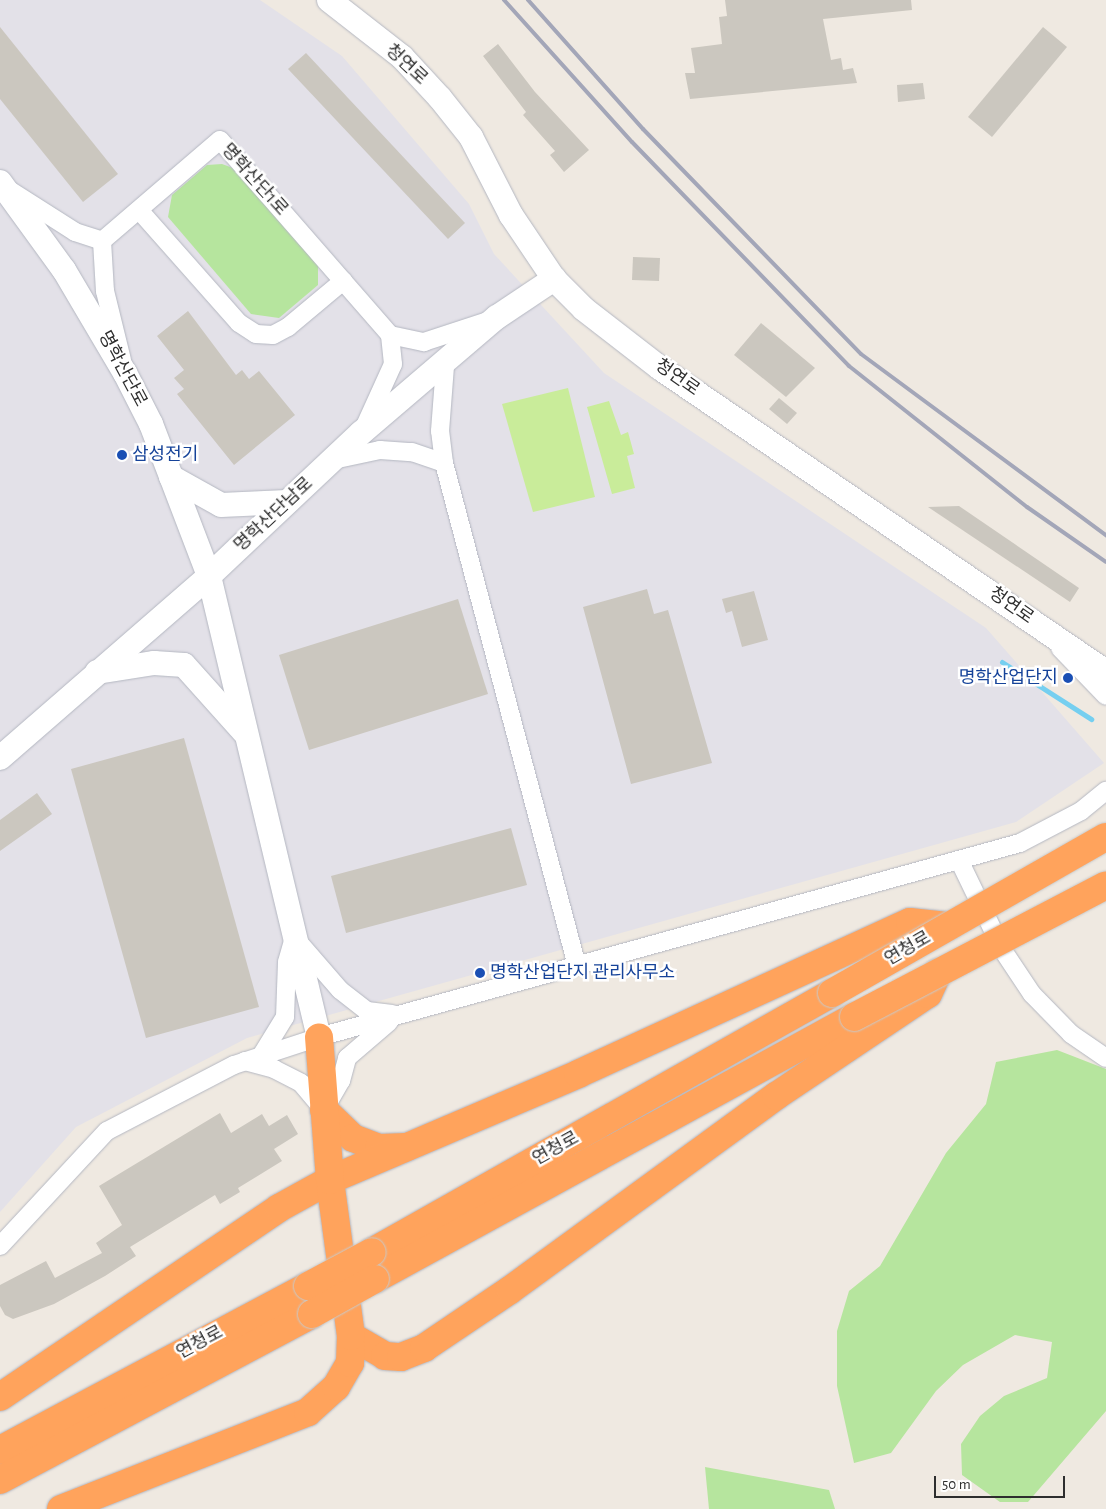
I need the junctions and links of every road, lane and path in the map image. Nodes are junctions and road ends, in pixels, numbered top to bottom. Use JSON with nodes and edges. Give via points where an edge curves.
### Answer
{"nodes":[{"id":1,"x":329,"y":0,"type":"edge"},
{"id":2,"x":2,"y":184,"type":"edge"},
{"id":3,"x":138,"y":210,"type":"junction"},
{"id":4,"x":102,"y":241,"type":"junction"},
{"id":5,"x":554,"y":279,"type":"junction"},
{"id":6,"x":343,"y":281,"type":"junction"},
{"id":7,"x":497,"y":318,"type":"junction"},
{"id":8,"x":390,"y":335,"type":"junction"},
{"id":9,"x":445,"y":366,"type":"junction"},
{"id":10,"x":125,"y":372,"type":"junction"},
{"id":11,"x":361,"y":433,"type":"junction"},
{"id":12,"x":333,"y":460,"type":"junction"},
{"id":13,"x":444,"y":463,"type":"junction"},
{"id":14,"x":171,"y":477,"type":"junction"},
{"id":15,"x":288,"y":502,"type":"junction"},
{"id":16,"x":209,"y":576,"type":"junction"},
{"id":17,"x":1043,"y":628,"type":"junction"},
{"id":18,"x":97,"y":672,"type":"junction"},
{"id":19,"x":1106,"y":672,"type":"edge"},
{"id":20,"x":1106,"y":696,"type":"edge"},
{"id":21,"x":246,"y":735,"type":"junction"},
{"id":22,"x":0,"y":758,"type":"edge"},
{"id":23,"x":1106,"y":790,"type":"edge"},
{"id":24,"x":1106,"y":837,"type":"edge"},
{"id":25,"x":960,"y":862,"type":"junction"},
{"id":26,"x":1106,"y":885,"type":"edge"},
{"id":27,"x":947,"y":926,"type":"junction"},
{"id":28,"x":294,"y":937,"type":"junction"},
{"id":29,"x":577,"y":966,"type":"junction"},
{"id":30,"x":400,"y":1015,"type":"junction"},
{"id":31,"x":860,"y":1026,"type":"junction"},
{"id":32,"x":319,"y":1037,"type":"junction"},
{"id":33,"x":253,"y":1058,"type":"junction"},
{"id":34,"x":1106,"y":1058,"type":"edge"},
{"id":35,"x":324,"y":1110,"type":"junction"},
{"id":36,"x":410,"y":1147,"type":"junction"},
{"id":37,"x":330,"y":1180,"type":"junction"},
{"id":38,"x":285,"y":1205,"type":"junction"},
{"id":39,"x":0,"y":1246,"type":"edge"},
{"id":40,"x":351,"y":1336,"type":"junction"},
{"id":41,"x":0,"y":1397,"type":"edge"},
{"id":42,"x":0,"y":1450,"type":"edge"},
{"id":43,"x":0,"y":1480,"type":"edge"},
{"id":44,"x":61,"y":1509,"type":"edge"}],
"edges":[{"from":1,"to":5,"type":"street","name":"청연로","via":[[402,57],[440,98],[471,137],[511,215]]},
{"from":2,"to":4,"type":"street","via":[[75,232]]},
{"from":2,"to":10,"type":"street","name":"명학산단로","via":[[64,270]]},
{"from":3,"to":4,"type":"street","name":"명학산단1로"},
{"from":3,"to":6,"type":"street","via":[[239,323],[256,334],[273,335],[288,327]]},
{"from":3,"to":6,"type":"street","name":"명학산단1로","via":[[220,140]]},
{"from":4,"to":10,"type":"street","via":[[105,291],[113,312]]},
{"from":5,"to":7,"type":"street","name":"명학산단남로"},
{"from":5,"to":17,"type":"street","name":"청연로","via":[[584,309],[660,368]]},
{"from":6,"to":8,"type":"street","name":"명학산단1로"},
{"from":7,"to":8,"type":"street","via":[[424,342]]},
{"from":7,"to":9,"type":"street","name":"명학산단남로"},
{"from":8,"to":11,"type":"street","via":[[393,364]]},
{"from":9,"to":11,"type":"street","name":"명학산단남로"},
{"from":9,"to":13,"type":"street","via":[[440,431]]},
{"from":10,"to":14,"type":"street","name":"명학산단로"},
{"from":11,"to":12,"type":"street","name":"명학산단남로"},
{"from":12,"to":13,"type":"street","via":[[380,450],[412,452]]},
{"from":12,"to":15,"type":"street","name":"명학산단남로"},
{"from":13,"to":29,"type":"street"},
{"from":14,"to":15,"type":"street","via":[[221,505]]},
{"from":14,"to":16,"type":"street","name":"명학산단로"},
{"from":15,"to":16,"type":"street","name":"명학산단남로"},
{"from":16,"to":18,"type":"street","name":"명학산단남로"},
{"from":16,"to":21,"type":"street","name":"명학산단로"},
{"from":17,"to":19,"type":"street","name":"청연로"},
{"from":17,"to":20,"type":"street"},
{"from":18,"to":21,"type":"street","via":[[154,663],[184,666]]},
{"from":18,"to":22,"type":"street","name":"명학산단남로"},
{"from":21,"to":28,"type":"street","name":"명학산단로"},
{"from":23,"to":25,"type":"street","via":[[1081,811],[1020,843]]},
{"from":24,"to":27,"type":"highway","name":"연청로","bridge":true},
{"from":25,"to":29,"type":"street"},
{"from":25,"to":34,"type":"street","via":[[1002,949],[1032,994],[1071,1034]]},
{"from":26,"to":31,"type":"highway","name":"연청로","bridge":true,"via":[[938,973]]},
{"from":27,"to":36,"type":"highway","via":[[910,922]]},
{"from":27,"to":42,"type":"highway","name":"연청로","bridge":true,"via":[[372,1252]]},
{"from":28,"to":30,"type":"street","via":[[340,990],[367,1011]]},
{"from":28,"to":32,"type":"street","name":"명학산단로"},
{"from":28,"to":33,"type":"street","via":[[287,962],[285,1017]]},
{"from":29,"to":30,"type":"street"},
{"from":30,"to":32,"type":"street"},
{"from":30,"to":35,"type":"street","via":[[347,1058],[341,1081]]},
{"from":31,"to":40,"type":"highway","via":[[424,1348],[401,1357],[385,1356]]},
{"from":31,"to":43,"type":"highway","name":"연청로","bridge":true},
{"from":32,"to":33,"type":"street"},
{"from":32,"to":35,"type":"highway"},
{"from":33,"to":35,"type":"street","via":[[301,1083]]},
{"from":33,"to":39,"type":"street","via":[[107,1131]]},
{"from":35,"to":36,"type":"highway","via":[[353,1138],[378,1148]]},
{"from":35,"to":37,"type":"highway"},
{"from":35,"to":38,"type":"highway","via":[[318,1156],[305,1181]]},
{"from":36,"to":37,"type":"highway"},
{"from":37,"to":38,"type":"highway"},
{"from":37,"to":40,"type":"highway"},
{"from":38,"to":41,"type":"highway"},
{"from":40,"to":44,"type":"highway","via":[[350,1363],[336,1387],[308,1412]]}]}
